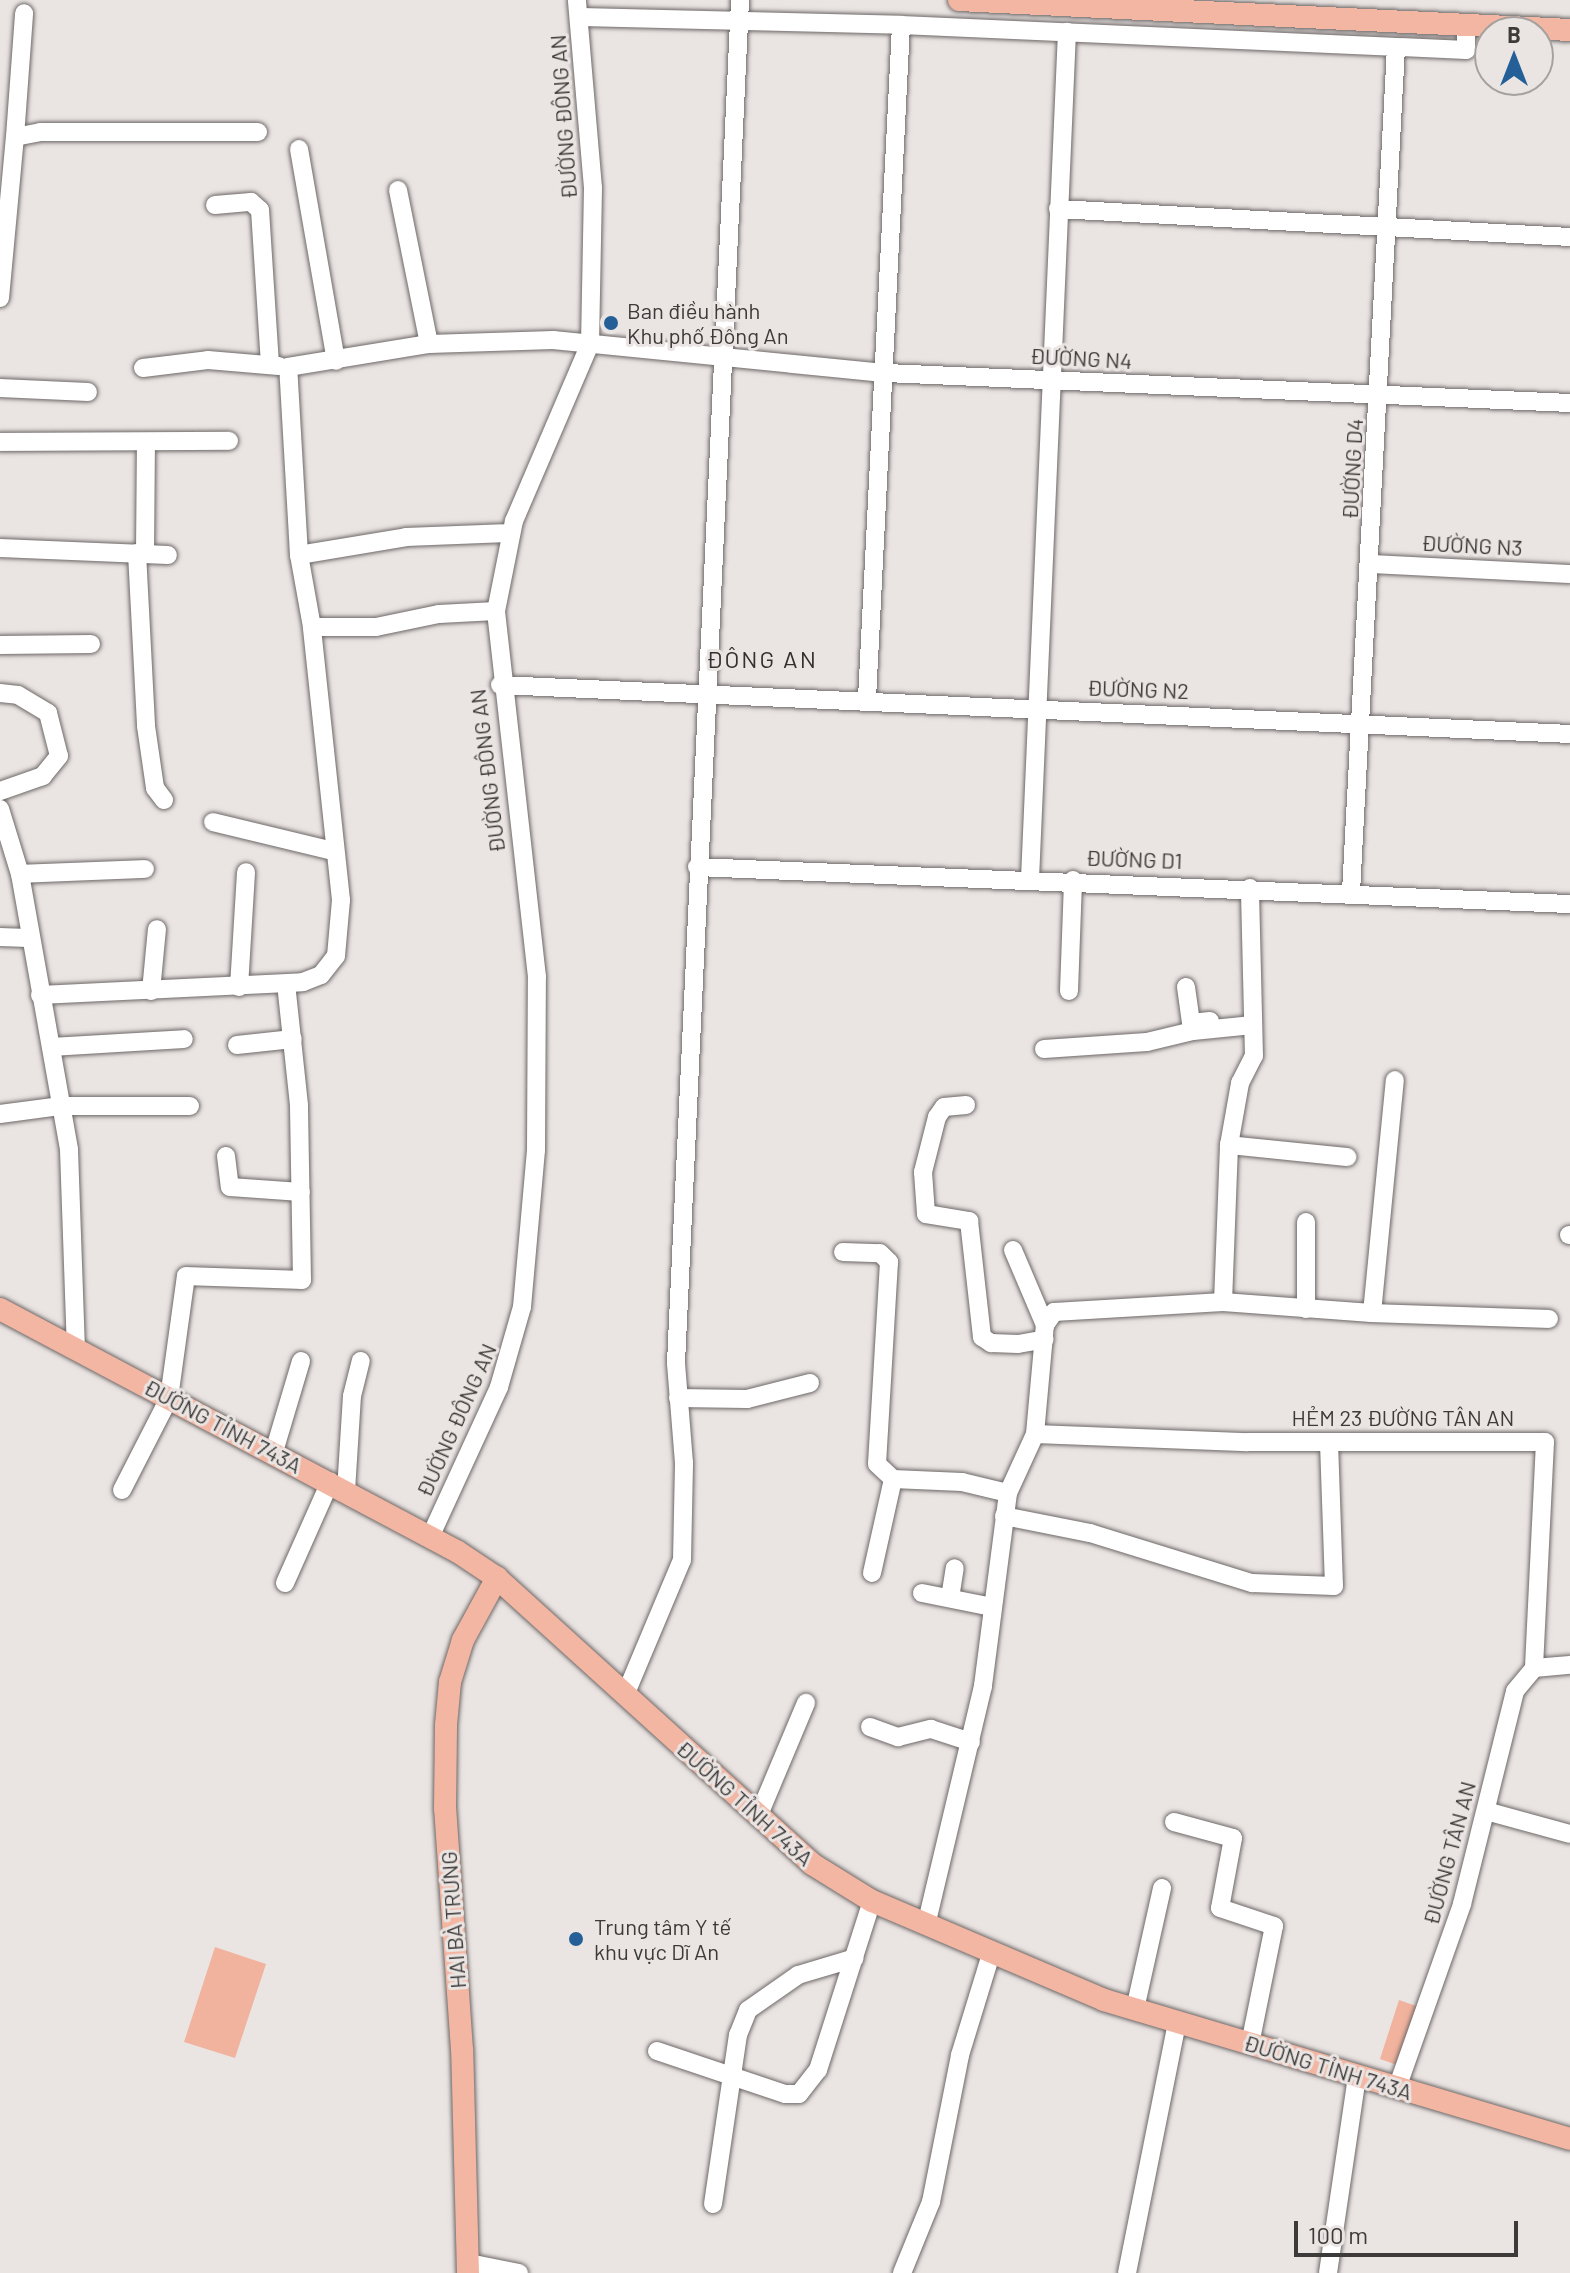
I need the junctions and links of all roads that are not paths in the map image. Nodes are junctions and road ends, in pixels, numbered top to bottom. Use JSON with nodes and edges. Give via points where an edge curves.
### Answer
{"nodes":[{"id":1,"x":740,"y":0,"type":"edge"},
{"id":2,"x":959,"y":0,"type":"edge"},
{"id":3,"x":579,"y":8,"type":"edge"},
{"id":4,"x":24,"y":13,"type":"dead end"},
{"id":5,"x":739,"y":20,"type":"junction"},
{"id":6,"x":1466,"y":23,"type":"junction"},
{"id":7,"x":901,"y":25,"type":"junction"},
{"id":8,"x":1570,"y":30,"type":"edge"},
{"id":9,"x":1067,"y":32,"type":"junction"},
{"id":10,"x":1396,"y":48,"type":"junction"},
{"id":11,"x":258,"y":132,"type":"dead end"},
{"id":12,"x":15,"y":137,"type":"junction"},
{"id":13,"x":299,"y":149,"type":"dead end"},
{"id":14,"x":398,"y":190,"type":"dead end"},
{"id":15,"x":215,"y":205,"type":"dead end"},
{"id":16,"x":1058,"y":209,"type":"junction"},
{"id":17,"x":1388,"y":227,"type":"junction"},
{"id":18,"x":4,"y":234,"type":"edge"},
{"id":19,"x":1570,"y":237,"type":"edge"},
{"id":20,"x":0,"y":298,"type":"edge"},
{"id":21,"x":429,"y":344,"type":"junction"},
{"id":22,"x":590,"y":344,"type":"junction"},
{"id":23,"x":720,"y":359,"type":"junction"},
{"id":24,"x":336,"y":361,"type":"junction"},
{"id":25,"x":279,"y":366,"type":"junction"},
{"id":26,"x":143,"y":368,"type":"dead end"},
{"id":27,"x":886,"y":373,"type":"junction"},
{"id":28,"x":1051,"y":381,"type":"junction"},
{"id":29,"x":0,"y":388,"type":"edge"},
{"id":30,"x":88,"y":392,"type":"dead end"},
{"id":31,"x":1380,"y":397,"type":"junction"},
{"id":32,"x":1570,"y":403,"type":"edge"},
{"id":33,"x":229,"y":441,"type":"dead end"},
{"id":34,"x":0,"y":442,"type":"edge"},
{"id":35,"x":146,"y":443,"type":"junction"},
{"id":36,"x":511,"y":533,"type":"junction"},
{"id":37,"x":0,"y":548,"type":"edge"},
{"id":38,"x":141,"y":553,"type":"junction"},
{"id":39,"x":168,"y":555,"type":"dead end"},
{"id":40,"x":299,"y":555,"type":"junction"},
{"id":41,"x":1371,"y":564,"type":"junction"},
{"id":42,"x":1570,"y":574,"type":"edge"},
{"id":43,"x":496,"y":611,"type":"junction"},
{"id":44,"x":312,"y":627,"type":"junction"},
{"id":45,"x":91,"y":644,"type":"dead end"},
{"id":46,"x":0,"y":645,"type":"edge"},
{"id":47,"x":500,"y":685,"type":"junction"},
{"id":48,"x":0,"y":693,"type":"edge"},
{"id":49,"x":704,"y":694,"type":"junction"},
{"id":50,"x":867,"y":699,"type":"junction"},
{"id":51,"x":1037,"y":708,"type":"junction"},
{"id":52,"x":1362,"y":722,"type":"junction"},
{"id":53,"x":1570,"y":734,"type":"edge"},
{"id":54,"x":0,"y":791,"type":"edge"},
{"id":55,"x":164,"y":800,"type":"dead end"},
{"id":56,"x":0,"y":809,"type":"edge"},
{"id":57,"x":213,"y":822,"type":"dead end"},
{"id":58,"x":333,"y":851,"type":"junction"},
{"id":59,"x":697,"y":867,"type":"junction"},
{"id":60,"x":145,"y":869,"type":"dead end"},
{"id":61,"x":246,"y":872,"type":"dead end"},
{"id":62,"x":20,"y":874,"type":"junction"},
{"id":63,"x":1030,"y":879,"type":"junction"},
{"id":64,"x":1073,"y":880,"type":"junction"},
{"id":65,"x":1250,"y":888,"type":"junction"},
{"id":66,"x":1351,"y":892,"type":"junction"},
{"id":67,"x":1570,"y":904,"type":"edge"},
{"id":68,"x":157,"y":929,"type":"dead end"},
{"id":69,"x":0,"y":937,"type":"edge"},
{"id":70,"x":28,"y":938,"type":"junction"},
{"id":71,"x":286,"y":984,"type":"junction"},
{"id":72,"x":239,"y":987,"type":"junction"},
{"id":73,"x":1186,"y":987,"type":"dead end"},
{"id":74,"x":151,"y":991,"type":"junction"},
{"id":75,"x":1069,"y":991,"type":"dead end"},
{"id":76,"x":40,"y":995,"type":"junction"},
{"id":77,"x":1253,"y":1021,"type":"junction"},
{"id":78,"x":184,"y":1039,"type":"dead end"},
{"id":79,"x":293,"y":1039,"type":"junction"},
{"id":80,"x":237,"y":1045,"type":"dead end"},
{"id":81,"x":51,"y":1047,"type":"junction"},
{"id":82,"x":1044,"y":1049,"type":"dead end"},
{"id":83,"x":1395,"y":1080,"type":"dead end"},
{"id":84,"x":966,"y":1105,"type":"dead end"},
{"id":85,"x":61,"y":1106,"type":"junction"},
{"id":86,"x":190,"y":1106,"type":"dead end"},
{"id":87,"x":0,"y":1114,"type":"edge"},
{"id":88,"x":1229,"y":1145,"type":"junction"},
{"id":89,"x":226,"y":1156,"type":"dead end"},
{"id":90,"x":1347,"y":1157,"type":"dead end"},
{"id":91,"x":301,"y":1192,"type":"junction"},
{"id":92,"x":1306,"y":1222,"type":"dead end"},
{"id":93,"x":1013,"y":1250,"type":"dead end"},
{"id":94,"x":843,"y":1252,"type":"dead end"},
{"id":95,"x":1223,"y":1302,"type":"junction"},
{"id":96,"x":0,"y":1309,"type":"edge"},
{"id":97,"x":1306,"y":1309,"type":"junction"},
{"id":98,"x":1372,"y":1313,"type":"junction"},
{"id":99,"x":1549,"y":1319,"type":"dead end"},
{"id":100,"x":1045,"y":1332,"type":"junction"},
{"id":101,"x":76,"y":1347,"type":"junction"},
{"id":102,"x":301,"y":1361,"type":"dead end"},
{"id":103,"x":361,"y":1361,"type":"dead end"},
{"id":104,"x":810,"y":1383,"type":"dead end"},
{"id":105,"x":169,"y":1398,"type":"junction"},
{"id":106,"x":678,"y":1398,"type":"junction"},
{"id":107,"x":1035,"y":1434,"type":"junction"},
{"id":108,"x":1329,"y":1443,"type":"junction"},
{"id":109,"x":273,"y":1455,"type":"junction"},
{"id":110,"x":893,"y":1479,"type":"junction"},
{"id":111,"x":338,"y":1486,"type":"junction"},
{"id":112,"x":122,"y":1490,"type":"dead end"},
{"id":113,"x":1008,"y":1493,"type":"junction"},
{"id":114,"x":1004,"y":1516,"type":"junction"},
{"id":115,"x":431,"y":1535,"type":"junction"},
{"id":116,"x":955,"y":1568,"type":"dead end"},
{"id":117,"x":872,"y":1573,"type":"dead end"},
{"id":118,"x":497,"y":1578,"type":"junction"},
{"id":119,"x":285,"y":1583,"type":"dead end"},
{"id":120,"x":922,"y":1593,"type":"dead end"},
{"id":121,"x":950,"y":1598,"type":"junction"},
{"id":122,"x":992,"y":1607,"type":"junction"},
{"id":123,"x":1570,"y":1665,"type":"edge"},
{"id":124,"x":1534,"y":1668,"type":"junction"},
{"id":125,"x":626,"y":1693,"type":"junction"},
{"id":126,"x":806,"y":1703,"type":"dead end"},
{"id":127,"x":870,"y":1727,"type":"dead end"},
{"id":128,"x":971,"y":1742,"type":"junction"},
{"id":129,"x":1486,"y":1811,"type":"junction"},
{"id":130,"x":758,"y":1817,"type":"junction"},
{"id":131,"x":1174,"y":1822,"type":"dead end"},
{"id":132,"x":1570,"y":1834,"type":"edge"},
{"id":133,"x":1162,"y":1888,"type":"dead end"},
{"id":134,"x":872,"y":1901,"type":"junction"},
{"id":135,"x":926,"y":1925,"type":"junction"},
{"id":136,"x":992,"y":1951,"type":"junction"},
{"id":137,"x":855,"y":1958,"type":"junction"},
{"id":138,"x":1135,"y":2009,"type":"junction"},
{"id":139,"x":1177,"y":2022,"type":"junction"},
{"id":140,"x":1250,"y":2044,"type":"junction"},
{"id":141,"x":657,"y":2051,"type":"dead end"},
{"id":142,"x":732,"y":2076,"type":"junction"},
{"id":143,"x":1357,"y":2076,"type":"junction"},
{"id":144,"x":1397,"y":2088,"type":"junction"},
{"id":145,"x":1570,"y":2139,"type":"edge"},
{"id":146,"x":713,"y":2204,"type":"dead end"},
{"id":147,"x":469,"y":2268,"type":"edge"},
{"id":148,"x":519,"y":2273,"type":"edge"},
{"id":149,"x":902,"y":2273,"type":"edge"},
{"id":150,"x":1127,"y":2273,"type":"edge"},
{"id":151,"x":1328,"y":2273,"type":"edge"}],
"edges":[{"from":1,"to":5,"type":"street"},
{"from":2,"to":6,"type":"main road"},
{"from":3,"to":5,"type":"street"},
{"from":3,"to":22,"type":"street","name":"ĐƯỜNG ĐÔNG AN","via":[[593,188]]},
{"from":4,"to":12,"type":"street"},
{"from":5,"to":7,"type":"street"},
{"from":5,"to":23,"type":"street"},
{"from":6,"to":8,"type":"main road"},
{"from":6,"to":10,"type":"street","via":[[1466,50]]},
{"from":7,"to":9,"type":"street"},
{"from":7,"to":27,"type":"street"},
{"from":9,"to":10,"type":"street"},
{"from":9,"to":16,"type":"street"},
{"from":10,"to":17,"type":"street","name":"ĐƯỜNG D4"},
{"from":11,"to":12,"type":"street","via":[[40,132]]},
{"from":12,"to":18,"type":"street"},
{"from":13,"to":24,"type":"street"},
{"from":14,"to":21,"type":"street"},
{"from":15,"to":25,"type":"street","via":[[251,202],[260,210]]},
{"from":16,"to":17,"type":"street"},
{"from":16,"to":28,"type":"street"},
{"from":17,"to":19,"type":"street"},
{"from":17,"to":31,"type":"street","name":"ĐƯỜNG D4"},
{"from":18,"to":20,"type":"street"},
{"from":21,"to":22,"type":"street","name":"ĐƯỜNG N4"},
{"from":21,"to":24,"type":"street","name":"ĐƯỜNG N4"},
{"from":22,"to":23,"type":"street","name":"ĐƯỜNG N4"},
{"from":22,"to":36,"type":"street","name":"ĐƯỜNG ĐÔNG AN"},
{"from":23,"to":27,"type":"street","name":"ĐƯỜNG N4"},
{"from":23,"to":49,"type":"street"},
{"from":24,"to":25,"type":"street","name":"ĐƯỜNG N4"},
{"from":25,"to":26,"type":"street","name":"ĐƯỜNG N4","via":[[208,360]]},
{"from":25,"to":40,"type":"street"},
{"from":27,"to":28,"type":"street","name":"ĐƯỜNG N4"},
{"from":27,"to":50,"type":"street"},
{"from":28,"to":31,"type":"street","name":"ĐƯỜNG N4"},
{"from":28,"to":51,"type":"street"},
{"from":29,"to":30,"type":"street"},
{"from":31,"to":32,"type":"street","name":"ĐƯỜNG N4"},
{"from":31,"to":41,"type":"street","name":"ĐƯỜNG D4"},
{"from":33,"to":35,"type":"street"},
{"from":34,"to":35,"type":"street"},
{"from":35,"to":38,"type":"street"},
{"from":36,"to":40,"type":"street","via":[[406,537]]},
{"from":36,"to":43,"type":"street","name":"ĐƯỜNG ĐÔNG AN"},
{"from":37,"to":38,"type":"street"},
{"from":38,"to":39,"type":"street"},
{"from":38,"to":55,"type":"street","via":[[146,726],[155,788]]},
{"from":40,"to":44,"type":"street"},
{"from":41,"to":42,"type":"street","name":"ĐƯỜNG N3"},
{"from":41,"to":52,"type":"street","name":"ĐƯỜNG D4"},
{"from":43,"to":44,"type":"street","via":[[439,614],[376,627]]},
{"from":43,"to":47,"type":"street","name":"ĐƯỜNG ĐÔNG AN"},
{"from":44,"to":58,"type":"street"},
{"from":45,"to":46,"type":"street"},
{"from":47,"to":49,"type":"street","name":"ĐƯỜNG N2"},
{"from":47,"to":115,"type":"street","name":"ĐƯỜNG ĐÔNG AN","via":[[537,977],[536,1150],[514,1346]]},
{"from":48,"to":54,"type":"street","via":[[18,695],[48,713],[59,756],[43,776]]},
{"from":49,"to":50,"type":"street","name":"ĐƯỜNG N2"},
{"from":49,"to":59,"type":"street"},
{"from":50,"to":51,"type":"street","name":"ĐƯỜNG N2"},
{"from":51,"to":52,"type":"street","name":"ĐƯỜNG N2"},
{"from":51,"to":63,"type":"street"},
{"from":52,"to":53,"type":"street","name":"ĐƯỜNG N2"},
{"from":52,"to":66,"type":"street","name":"ĐƯỜNG D4"},
{"from":56,"to":62,"type":"street"},
{"from":57,"to":58,"type":"street"},
{"from":58,"to":71,"type":"street","via":[[341,942],[321,975]]},
{"from":59,"to":63,"type":"street","name":"ĐƯỜNG D1"},
{"from":59,"to":106,"type":"street"},
{"from":60,"to":62,"type":"street"},
{"from":61,"to":72,"type":"street"},
{"from":62,"to":70,"type":"street"},
{"from":63,"to":64,"type":"street","name":"ĐƯỜNG D1"},
{"from":64,"to":65,"type":"street","name":"ĐƯỜNG D1"},
{"from":64,"to":75,"type":"street"},
{"from":65,"to":66,"type":"street","name":"ĐƯỜNG D1"},
{"from":65,"to":77,"type":"street"},
{"from":66,"to":67,"type":"street","name":"ĐƯỜNG D1"},
{"from":68,"to":74,"type":"street"},
{"from":69,"to":70,"type":"street"},
{"from":70,"to":76,"type":"street"},
{"from":71,"to":72,"type":"street"},
{"from":71,"to":79,"type":"street"},
{"from":72,"to":74,"type":"street"},
{"from":73,"to":77,"type":"street","via":[[1191,1023]]},
{"from":74,"to":76,"type":"street"},
{"from":76,"to":81,"type":"street"},
{"from":77,"to":82,"type":"street","via":[[1147,1042]]},
{"from":77,"to":88,"type":"street","via":[[1254,1056],[1236,1095]]},
{"from":78,"to":81,"type":"street"},
{"from":79,"to":80,"type":"street"},
{"from":79,"to":91,"type":"street"},
{"from":81,"to":85,"type":"street"},
{"from":83,"to":98,"type":"street"},
{"from":84,"to":100,"type":"street","via":[[944,1107],[937,1117],[923,1172],[926,1214],[969,1221],[982,1337],[991,1343],[1018,1344]]},
{"from":85,"to":86,"type":"street"},
{"from":85,"to":87,"type":"street"},
{"from":85,"to":101,"type":"street","via":[[69,1150]]},
{"from":88,"to":90,"type":"street"},
{"from":88,"to":95,"type":"street"},
{"from":89,"to":91,"type":"street","via":[[230,1187]]},
{"from":91,"to":105,"type":"street","via":[[302,1280],[186,1276]]},
{"from":92,"to":97,"type":"street"},
{"from":93,"to":100,"type":"street"},
{"from":94,"to":110,"type":"street","via":[[880,1253],[889,1262],[874,1451],[877,1464]]},
{"from":95,"to":97,"type":"street"},
{"from":95,"to":100,"type":"street","via":[[1078,1307],[1054,1312]]},
{"from":96,"to":101,"type":"main road","name":"ĐƯỜNG TỈNH 743A"},
{"from":97,"to":98,"type":"street"},
{"from":98,"to":99,"type":"street"},
{"from":100,"to":107,"type":"street"},
{"from":101,"to":105,"type":"main road","name":"ĐƯỜNG TỈNH 743A"},
{"from":102,"to":109,"type":"street"},
{"from":103,"to":111,"type":"street"},
{"from":104,"to":106,"type":"street","via":[[747,1399]]},
{"from":105,"to":109,"type":"main road","name":"ĐƯỜNG TỈNH 743A"},
{"from":105,"to":112,"type":"street"},
{"from":106,"to":125,"type":"street","via":[[684,1463],[682,1560]]},
{"from":107,"to":108,"type":"street","name":"HẺM 23 ĐƯỜNG TÂN AN"},
{"from":107,"to":113,"type":"street"},
{"from":108,"to":114,"type":"street","via":[[1334,1586],[1252,1583],[1090,1533]]},
{"from":108,"to":124,"type":"street","name":"HẺM 23 ĐƯỜNG TÂN AN","via":[[1545,1442]]},
{"from":109,"to":111,"type":"main road","name":"ĐƯỜNG TỈNH 743A"},
{"from":110,"to":113,"type":"street","via":[[962,1482]]},
{"from":110,"to":117,"type":"street"},
{"from":111,"to":115,"type":"main road","name":"ĐƯỜNG TỈNH 743A"},
{"from":111,"to":119,"type":"street"},
{"from":113,"to":114,"type":"street"},
{"from":114,"to":122,"type":"street"},
{"from":115,"to":118,"type":"main road","name":"ĐƯỜNG TỈNH 743A"},
{"from":116,"to":121,"type":"street"},
{"from":118,"to":125,"type":"main road","name":"ĐƯỜNG TỈNH 743A"},
{"from":118,"to":147,"type":"main road","name":"HAI BÀ TRƯNG","via":[[463,1640],[450,1682],[446,1725],[445,1809],[462,2050]]},
{"from":120,"to":121,"type":"street"},
{"from":121,"to":122,"type":"street"},
{"from":122,"to":128,"type":"street"},
{"from":123,"to":124,"type":"street"},
{"from":124,"to":129,"type":"street","name":"ĐƯỜNG TÂN AN","via":[[1515,1691]]},
{"from":125,"to":130,"type":"main road","name":"ĐƯỜNG TỈNH 743A"},
{"from":126,"to":130,"type":"street"},
{"from":127,"to":128,"type":"street","via":[[898,1737],[931,1729]]},
{"from":128,"to":135,"type":"street"},
{"from":129,"to":132,"type":"street"},
{"from":129,"to":144,"type":"street","name":"ĐƯỜNG TÂN AN","via":[[1459,1914]]},
{"from":130,"to":134,"type":"main road","name":"ĐƯỜNG TỈNH 743A","via":[[812,1864]]},
{"from":131,"to":140,"type":"street","via":[[1233,1838],[1220,1908],[1274,1926]]},
{"from":133,"to":138,"type":"street"},
{"from":134,"to":135,"type":"main road","name":"ĐƯỜNG TỈNH 743A"},
{"from":134,"to":137,"type":"street"},
{"from":135,"to":136,"type":"main road","name":"ĐƯỜNG TỈNH 743A"},
{"from":136,"to":138,"type":"main road","name":"ĐƯỜNG TỈNH 743A"},
{"from":136,"to":149,"type":"street","via":[[960,2055],[931,2202]]},
{"from":137,"to":142,"type":"street","via":[[798,1975],[755,2003],[741,2024]]},
{"from":137,"to":142,"type":"street","via":[[818,2070],[804,2091],[785,2094]]},
{"from":138,"to":139,"type":"main road","name":"ĐƯỜNG TỈNH 743A"},
{"from":139,"to":140,"type":"main road","name":"ĐƯỜNG TỈNH 743A"},
{"from":139,"to":150,"type":"street"},
{"from":140,"to":143,"type":"main road","name":"ĐƯỜNG TỈNH 743A"},
{"from":141,"to":142,"type":"street"},
{"from":142,"to":146,"type":"street"},
{"from":143,"to":144,"type":"main road","name":"ĐƯỜNG TỈNH 743A"},
{"from":143,"to":151,"type":"street"},
{"from":144,"to":145,"type":"main road","name":"ĐƯỜNG TỈNH 743A"},
{"from":147,"to":148,"type":"street"}]}
